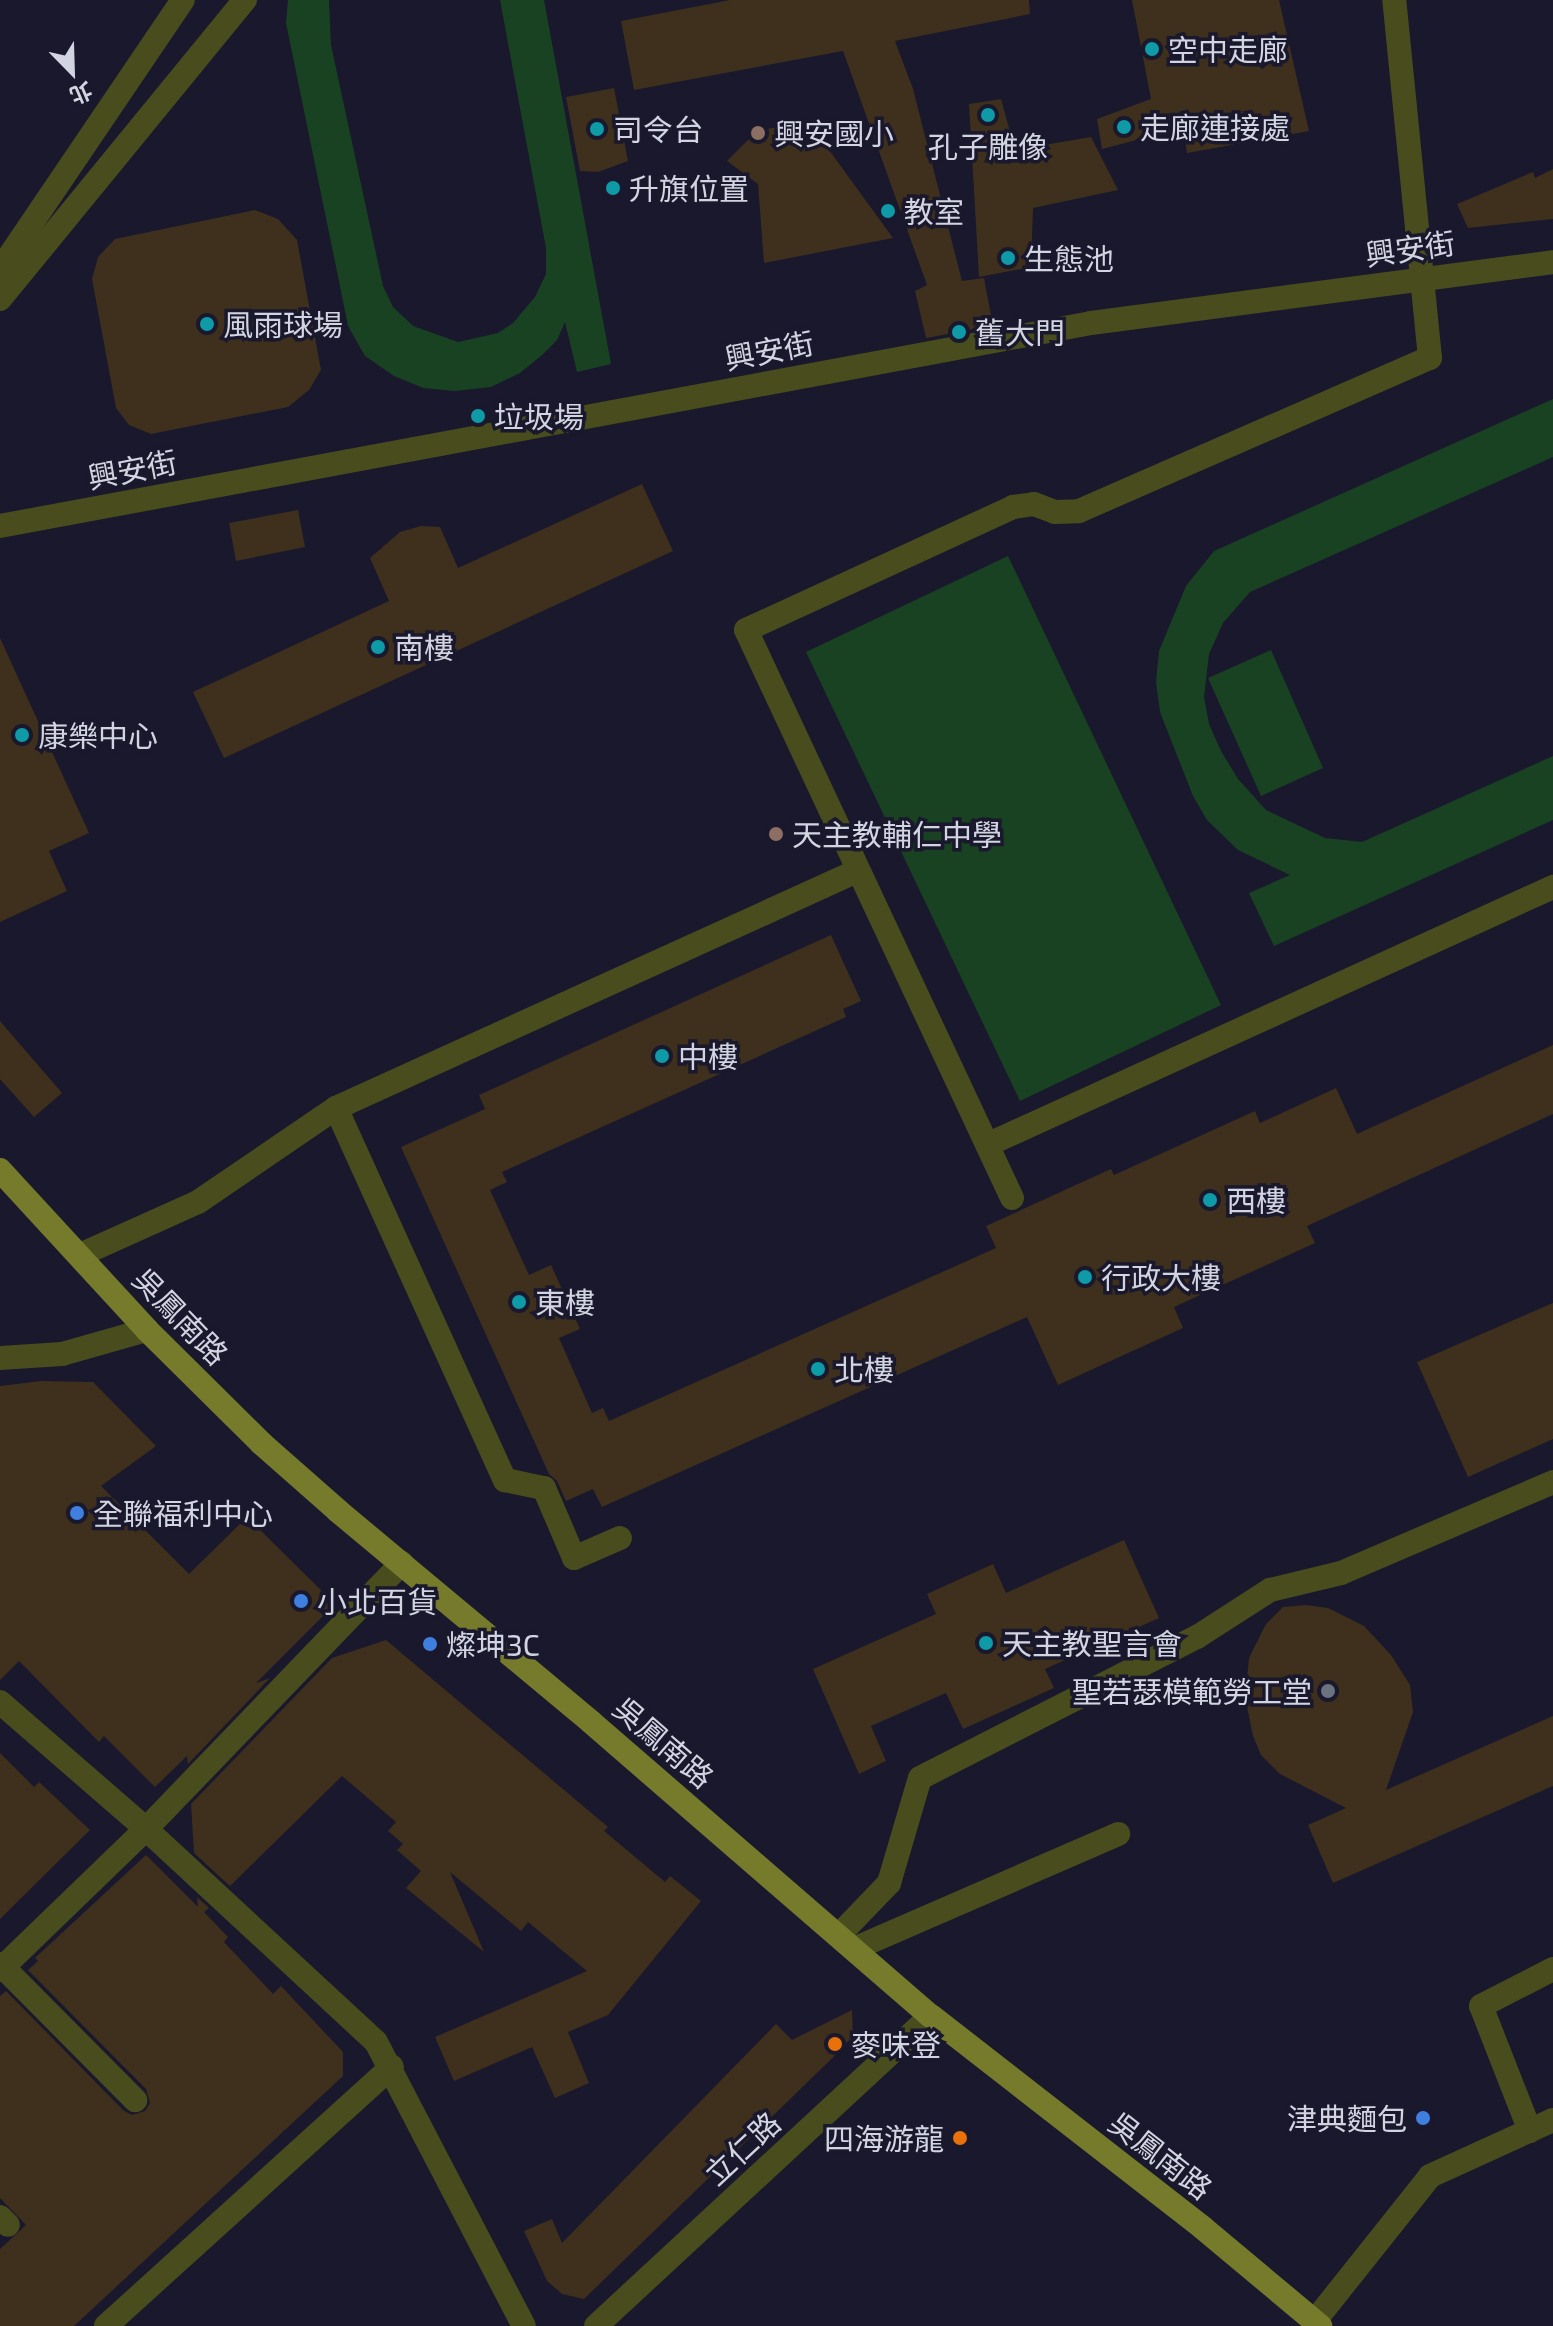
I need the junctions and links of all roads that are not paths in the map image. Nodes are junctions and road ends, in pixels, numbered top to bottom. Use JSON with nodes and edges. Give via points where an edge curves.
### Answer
{"nodes":[{"id":1,"x":183,"y":0,"type":"edge"},
{"id":2,"x":245,"y":0,"type":"edge"},
{"id":3,"x":1394,"y":0,"type":"edge"},
{"id":4,"x":1553,"y":262,"type":"edge"},
{"id":5,"x":0,"y":270,"type":"edge"},
{"id":6,"x":1424,"y":279,"type":"junction"},
{"id":7,"x":0,"y":299,"type":"edge"},
{"id":8,"x":0,"y":526,"type":"edge"},
{"id":9,"x":857,"y":871,"type":"junction"},
{"id":10,"x":1553,"y":887,"type":"edge"},
{"id":11,"x":336,"y":1108,"type":"junction"},
{"id":12,"x":989,"y":1144,"type":"junction"},
{"id":13,"x":0,"y":1170,"type":"edge"},
{"id":14,"x":1012,"y":1198,"type":"dead end"},
{"id":15,"x":80,"y":1255,"type":"junction"},
{"id":16,"x":147,"y":1330,"type":"junction"},
{"id":17,"x":0,"y":1358,"type":"edge"},
{"id":18,"x":1553,"y":1482,"type":"edge"},
{"id":19,"x":620,"y":1538,"type":"dead end"},
{"id":20,"x":402,"y":1563,"type":"junction"},
{"id":21,"x":0,"y":1702,"type":"edge"},
{"id":22,"x":146,"y":1829,"type":"junction"},
{"id":23,"x":1118,"y":1834,"type":"dead end"},
{"id":24,"x":848,"y":1941,"type":"junction"},
{"id":25,"x":1,"y":1967,"type":"edge"},
{"id":26,"x":1553,"y":1969,"type":"edge"},
{"id":27,"x":931,"y":2016,"type":"junction"},
{"id":28,"x":392,"y":2067,"type":"junction"},
{"id":29,"x":135,"y":2100,"type":"dead end"},
{"id":30,"x":1553,"y":2120,"type":"edge"},
{"id":31,"x":1530,"y":2131,"type":"junction"},
{"id":32,"x":1317,"y":2324,"type":"edge"},
{"id":33,"x":106,"y":2326,"type":"edge"},
{"id":34,"x":524,"y":2326,"type":"edge"},
{"id":35,"x":596,"y":2326,"type":"edge"}],
"edges":[{"from":1,"to":5,"type":"street"},
{"from":2,"to":7,"type":"street"},
{"from":3,"to":6,"type":"street"},
{"from":4,"to":6,"type":"street","name":"興安街"},
{"from":6,"to":8,"type":"street","name":"興安街","via":[[1091,323]]},
{"from":6,"to":9,"type":"street","via":[[1430,358],[1079,511],[1055,512],[1034,504],[1013,507],[746,630]]},
{"from":9,"to":11,"type":"street"},
{"from":9,"to":12,"type":"street"},
{"from":10,"to":12,"type":"street"},
{"from":11,"to":15,"type":"street","via":[[198,1202]]},
{"from":11,"to":19,"type":"street","via":[[505,1480],[544,1488],[574,1558]]},
{"from":12,"to":14,"type":"street"},
{"from":13,"to":15,"type":"main road","name":"吳鳳南路"},
{"from":15,"to":16,"type":"main road","name":"吳鳳南路"},
{"from":16,"to":17,"type":"street","via":[[62,1354]]},
{"from":16,"to":20,"type":"main road","name":"吳鳳南路","via":[[261,1443]]},
{"from":18,"to":24,"type":"street","via":[[1341,1573],[1270,1590],[1197,1637],[920,1778],[889,1883]]},
{"from":20,"to":22,"type":"street"},
{"from":20,"to":24,"type":"main road","name":"吳鳳南路"},
{"from":21,"to":22,"type":"street"},
{"from":22,"to":25,"type":"street"},
{"from":22,"to":28,"type":"street","via":[[376,2042]]},
{"from":23,"to":24,"type":"street"},
{"from":24,"to":27,"type":"main road","name":"吳鳳南路"},
{"from":25,"to":29,"type":"street"},
{"from":26,"to":31,"type":"street","via":[[1481,2006]]},
{"from":27,"to":32,"type":"main road","name":"吳鳳南路"},
{"from":27,"to":35,"type":"street","name":"立仁路"},
{"from":28,"to":33,"type":"street"},
{"from":28,"to":34,"type":"street"},
{"from":30,"to":31,"type":"street"},
{"from":31,"to":32,"type":"street","via":[[1430,2176]]}]}
